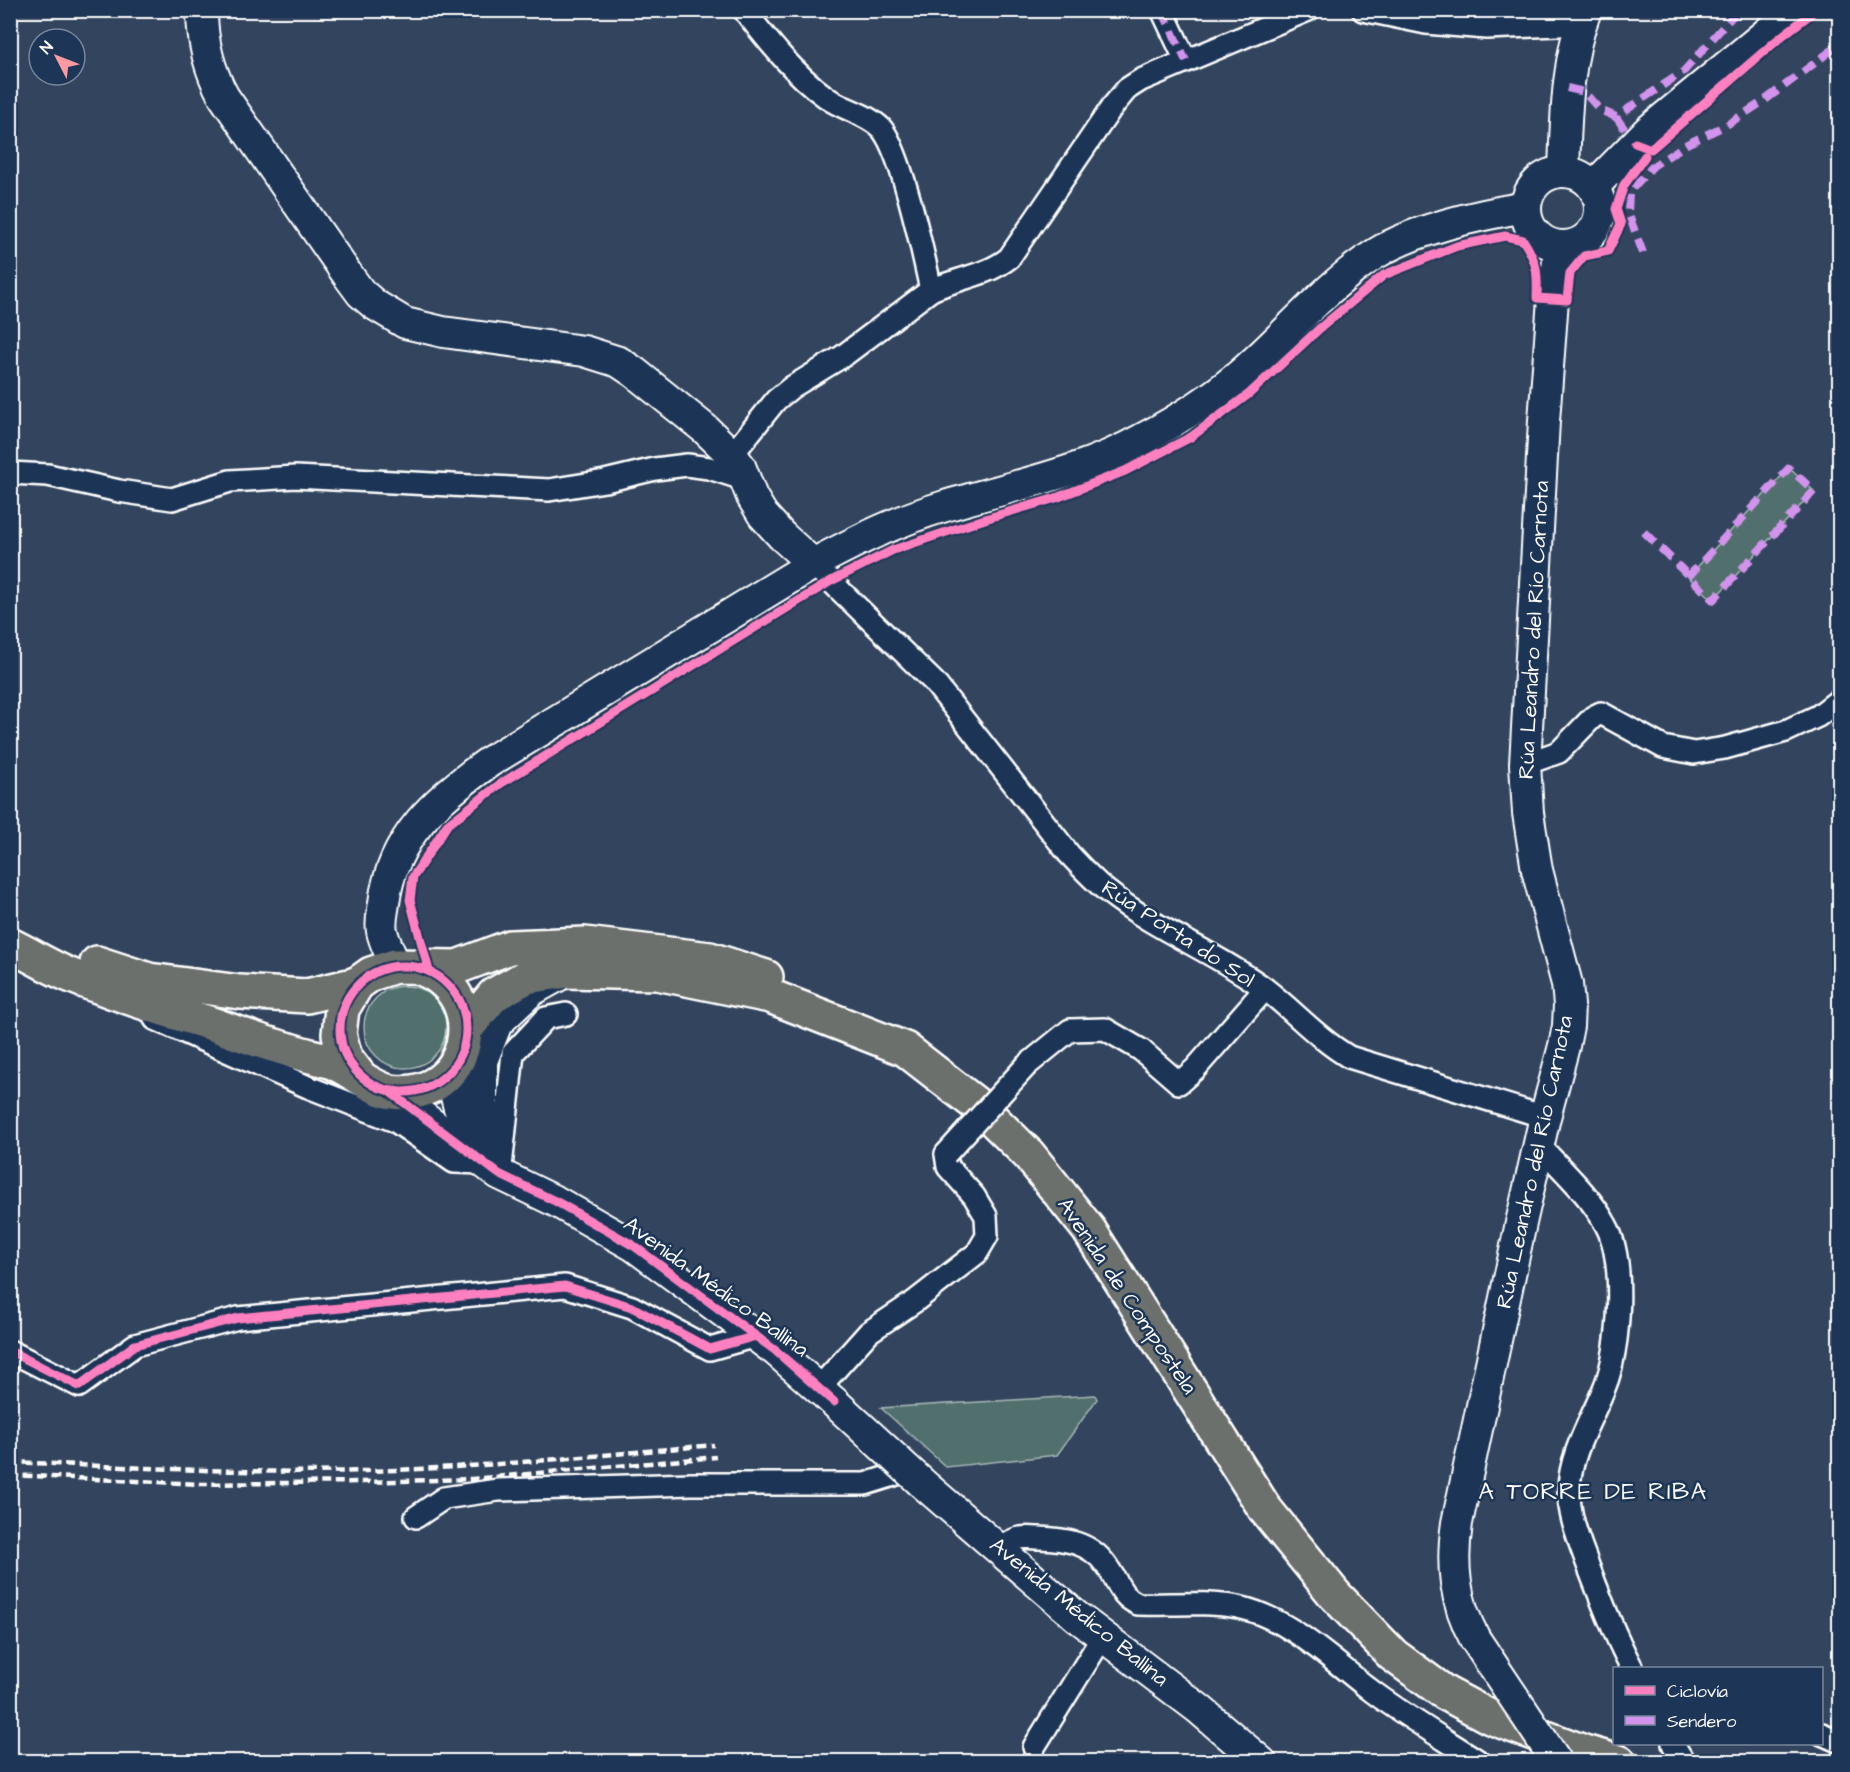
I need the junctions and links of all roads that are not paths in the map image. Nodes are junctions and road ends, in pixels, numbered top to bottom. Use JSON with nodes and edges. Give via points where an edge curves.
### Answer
{"nodes":[{"id":1,"x":202,"y":10,"type":"edge"},
{"id":2,"x":744,"y":10,"type":"edge"},
{"id":3,"x":1162,"y":10,"type":"edge"},
{"id":4,"x":1308,"y":10,"type":"edge"},
{"id":5,"x":1363,"y":10,"type":"edge"},
{"id":6,"x":1795,"y":10,"type":"edge"},
{"id":7,"x":1584,"y":17,"type":"edge"},
{"id":8,"x":1186,"y":60,"type":"junction"},
{"id":9,"x":1564,"y":172,"type":"junction"},
{"id":10,"x":1593,"y":187,"type":"junction"},
{"id":11,"x":1526,"y":207,"type":"junction"},
{"id":12,"x":1560,"y":246,"type":"junction"},
{"id":13,"x":931,"y":290,"type":"junction"},
{"id":14,"x":739,"y":468,"type":"junction"},
{"id":15,"x":10,"y":472,"type":"edge"},
{"id":16,"x":813,"y":564,"type":"junction"},
{"id":17,"x":1839,"y":699,"type":"edge"},
{"id":18,"x":1525,"y":764,"type":"junction"},
{"id":19,"x":10,"y":934,"type":"edge"},
{"id":20,"x":10,"y":945,"type":"edge"},
{"id":21,"x":406,"y":966,"type":"junction"},
{"id":22,"x":567,"y":971,"type":"junction"},
{"id":23,"x":357,"y":984,"type":"junction"},
{"id":24,"x":1265,"y":989,"type":"junction"},
{"id":25,"x":141,"y":1002,"type":"junction"},
{"id":26,"x":566,"y":1014,"type":"dead end"},
{"id":27,"x":466,"y":1029,"type":"junction"},
{"id":28,"x":905,"y":1049,"type":"junction"},
{"id":29,"x":455,"y":1065,"type":"junction"},
{"id":30,"x":376,"y":1085,"type":"junction"},
{"id":31,"x":1542,"y":1131,"type":"junction"},
{"id":32,"x":500,"y":1168,"type":"junction"},
{"id":33,"x":756,"y":1336,"type":"junction"},
{"id":34,"x":10,"y":1351,"type":"edge"},
{"id":35,"x":826,"y":1395,"type":"junction"},
{"id":36,"x":912,"y":1474,"type":"junction"},
{"id":37,"x":416,"y":1517,"type":"dead end"},
{"id":38,"x":999,"y":1548,"type":"junction"},
{"id":39,"x":1103,"y":1636,"type":"junction"},
{"id":40,"x":1620,"y":1645,"type":"junction"},
{"id":41,"x":1631,"y":1667,"type":"edge"},
{"id":42,"x":1643,"y":1667,"type":"edge"},
{"id":43,"x":1823,"y":1735,"type":"edge"},
{"id":44,"x":1839,"y":1742,"type":"edge"},
{"id":45,"x":1674,"y":1745,"type":"edge"},
{"id":46,"x":1034,"y":1747,"type":"dead end"},
{"id":47,"x":1261,"y":1761,"type":"edge"},
{"id":48,"x":1480,"y":1761,"type":"edge"},
{"id":49,"x":1557,"y":1761,"type":"edge"},
{"id":50,"x":1619,"y":1761,"type":"edge"},
{"id":51,"x":1684,"y":1761,"type":"edge"}],
"edges":[{"from":1,"to":14,"type":"street","via":[[209,63],[224,97],[347,274],[375,305],[398,320],[423,328],[584,351],[619,362],[705,429]]},
{"from":2,"to":13,"type":"street","via":[[807,83],[828,99],[870,118],[891,143]]},
{"from":3,"to":8,"type":"street"},
{"from":4,"to":8,"type":"street"},
{"from":5,"to":7,"type":"street","via":[[1426,23],[1486,28]]},
{"from":6,"to":10,"type":"street","via":[[1649,130]]},
{"from":7,"to":9,"type":"street","via":[[1568,88]]},
{"from":8,"to":13,"type":"street","via":[[1127,89],[1009,258],[996,269]]},
{"from":9,"to":10,"type":"street","via":[[1585,179]]},
{"from":9,"to":11,"type":"street","via":[[1552,174],[1534,186]]},
{"from":10,"to":12,"type":"street","via":[[1600,211],[1597,224],[1581,241]]},
{"from":11,"to":12,"type":"street","via":[[1532,229],[1539,237]]},
{"from":11,"to":16,"type":"street","via":[[1422,233],[1388,247],[1353,270],[1242,373],[1192,410],[1140,441],[1080,465],[899,522]]},
{"from":12,"to":18,"type":"street","name":"Rúa Leandro del Río Carnota","via":[[1544,421]]},
{"from":13,"to":14,"type":"street","via":[[776,400]]},
{"from":14,"to":15,"type":"street","via":[[687,465],[549,490],[295,477],[230,481],[172,498],[48,475]]},
{"from":14,"to":16,"type":"street","via":[[763,515]]},
{"from":16,"to":21,"type":"street","via":[[489,762],[439,800],[417,823],[399,852],[386,886],[381,929]]},
{"from":16,"to":24,"type":"street","name":"Rúa Porta do Sol","via":[[934,682],[1086,873],[1131,908]]},
{"from":17,"to":18,"type":"street","via":[[1818,716],[1786,731],[1694,753],[1663,747],[1601,713],[1559,752]]},
{"from":18,"to":31,"type":"street","name":"Rúa Leandro del Río Carnota","via":[[1537,870],[1569,1005],[1564,1046]]},
{"from":19,"to":23,"type":"highway","via":[[149,980],[306,996]]},
{"from":20,"to":25,"type":"highway","via":[[65,973]]},
{"from":21,"to":23,"type":"highway","via":[[370,974]]},
{"from":21,"to":27,"type":"highway","via":[[429,971],[448,984],[459,999]]},
{"from":21,"to":28,"type":"highway","via":[[458,967],[510,947],[585,944],[710,959],[777,980],[862,1022]]},
{"from":22,"to":27,"type":"highway","name":"Avenida de Compostela","via":[[526,977],[494,995]]},
{"from":22,"to":28,"type":"highway","name":"Avenida de Compostela","via":[[657,973],[770,996]]},
{"from":22,"to":32,"type":"street","via":[[531,991],[497,1023],[482,1061],[482,1111]]},
{"from":23,"to":30,"type":"highway","via":[[342,1009],[339,1034],[345,1057]]},
{"from":24,"to":31,"type":"street","name":"Rúa Porta do Sol","via":[[1349,1057]]},
{"from":24,"to":35,"type":"street","bridge":true,"via":[[1179,1083],[1141,1050],[1105,1029],[1070,1030],[1027,1065],[946,1154],[948,1167],[986,1216],[987,1236],[977,1253],[869,1332]]},
{"from":25,"to":30,"type":"highway","via":[[333,1062]]},
{"from":25,"to":32,"type":"street","via":[[157,1021],[395,1120],[454,1162]]},
{"from":26,"to":32,"type":"street","via":[[546,1018],[513,1053]]},
{"from":27,"to":29,"type":"highway"},
{"from":28,"to":50,"type":"highway","name":"Avenida de Compostela","via":[[981,1108],[1029,1155],[1089,1230],[1265,1509],[1335,1594],[1394,1654],[1445,1693],[1490,1717]]},
{"from":29,"to":30,"type":"highway","via":[[441,1080],[418,1091]]},
{"from":29,"to":32,"type":"street","name":"Avenida Médico Ballina","via":[[453,1086],[459,1108]]},
{"from":30,"to":32,"type":"street","name":"Avenida Médico Ballina"},
{"from":31,"to":40,"type":"street","via":[[1600,1215],[1614,1243],[1617,1261],[1618,1319],[1612,1363],[1571,1471],[1569,1502],[1580,1543]]},
{"from":31,"to":49,"type":"street","name":"Rúa Leandro del Río Carnota","bridge":true,"via":[[1454,1547],[1456,1588],[1466,1623]]},
{"from":32,"to":33,"type":"street","name":"Avenida Médico Ballina","via":[[634,1246]]},
{"from":33,"to":34,"type":"street","via":[[710,1349],[632,1306],[565,1286],[238,1318],[135,1345],[79,1386]]},
{"from":33,"to":35,"type":"street","name":"Avenida Médico Ballina"},
{"from":35,"to":36,"type":"street","name":"Avenida Médico Ballina","bridge":true},
{"from":36,"to":37,"type":"street","via":[[865,1484],[498,1490],[444,1498]]},
{"from":36,"to":38,"type":"street","name":"Avenida Médico Ballina"},
{"from":38,"to":39,"type":"street","name":"Avenida Médico Ballina"},
{"from":38,"to":48,"type":"street","via":[[1021,1538],[1061,1539],[1094,1551],[1107,1565],[1118,1588],[1138,1604],[1218,1604],[1263,1616],[1298,1635],[1375,1694]]},
{"from":39,"to":46,"type":"street"},
{"from":39,"to":47,"type":"street","name":"Avenida Médico Ballina"},
{"from":40,"to":41,"type":"street"},
{"from":40,"to":42,"type":"street"},
{"from":43,"to":44,"type":"street"},
{"from":45,"to":51,"type":"street"}]}
